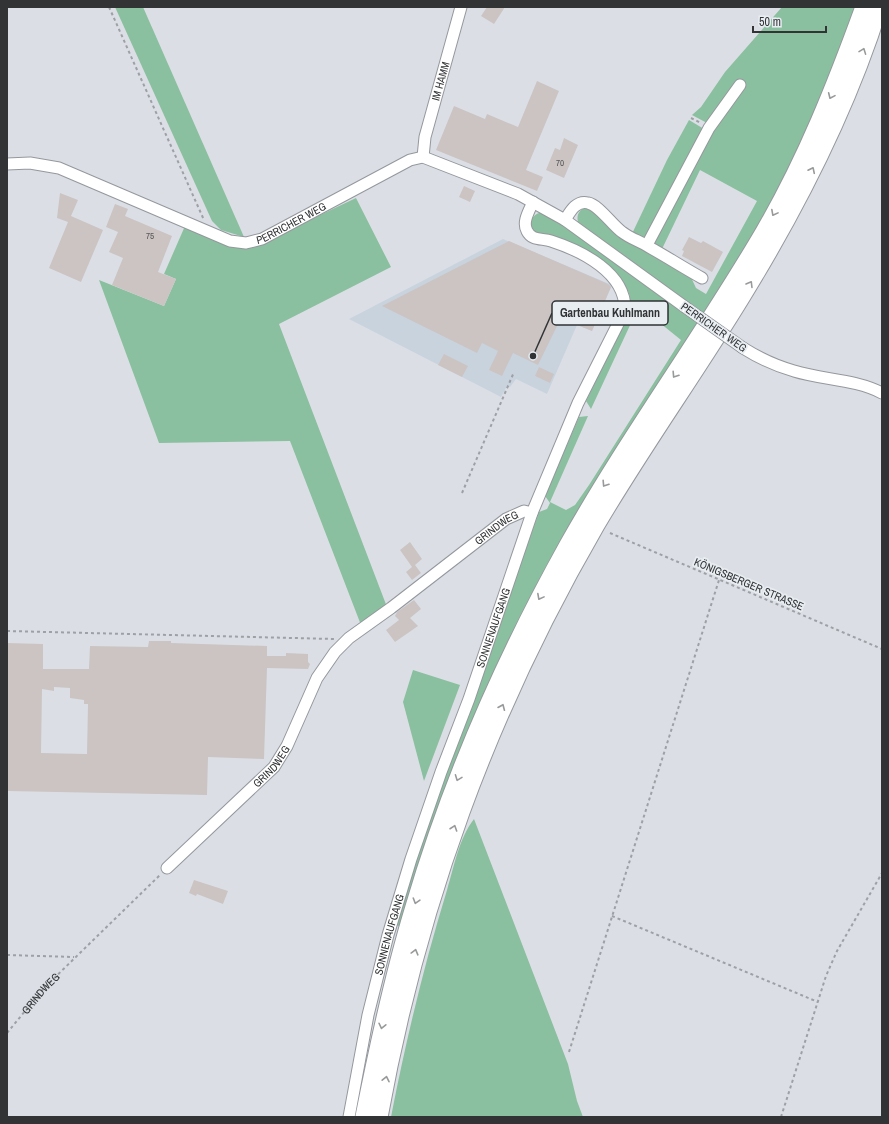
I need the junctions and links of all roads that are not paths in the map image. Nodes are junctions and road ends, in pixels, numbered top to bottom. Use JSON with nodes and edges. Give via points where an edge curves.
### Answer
{"nodes":[{"id":1,"x":461,"y":7,"type":"edge"},
{"id":2,"x":864,"y":7,"type":"edge"},
{"id":3,"x":879,"y":7,"type":"edge"},
{"id":4,"x":740,"y":85,"type":"dead end"},
{"id":5,"x":423,"y":157,"type":"junction"},
{"id":6,"x":7,"y":164,"type":"edge"},
{"id":7,"x":533,"y":202,"type":"junction"},
{"id":8,"x":565,"y":220,"type":"junction"},
{"id":9,"x":647,"y":245,"type":"junction"},
{"id":10,"x":702,"y":278,"type":"dead end"},
{"id":11,"x":882,"y":393,"type":"edge"},
{"id":12,"x":532,"y":513,"type":"junction"},
{"id":13,"x":167,"y":868,"type":"road end"},
{"id":14,"x":349,"y":1117,"type":"edge"},
{"id":15,"x":364,"y":1117,"type":"edge"},
{"id":16,"x":378,"y":1117,"type":"edge"}],
"edges":[{"from":1,"to":5,"type":"street","name":"IM HAMM","via":[[425,137]]},
{"from":2,"to":15,"type":"main road","one_way":true,"via":[[835,86],[800,165],[765,230],[717,311],[583,519],[534,608],[494,691],[447,806],[414,907],[382,1029]]},
{"from":16,"to":3,"type":"main road","one_way":true,"via":[[403,999],[427,909],[461,809],[507,697],[547,614],[598,521],[778,237],[849,90]]},
{"from":4,"to":9,"type":"street","via":[[709,128]]},
{"from":5,"to":6,"type":"street","name":"PERRICHER WEG","via":[[410,160],[262,239],[246,243],[230,241],[59,168],[30,163]]},
{"from":5,"to":7,"type":"street","name":"PERRICHER WEG"},
{"from":7,"to":8,"type":"street","name":"PERRICHER WEG"},
{"from":7,"to":12,"type":"street","name":"SONNENAUFGANG","via":[[525,220],[526,230],[531,237],[549,240],[582,254],[614,279],[621,288],[625,310],[578,403]]},
{"from":8,"to":9,"type":"street","via":[[572,209],[580,203],[588,203],[597,207],[613,225],[630,238]]},
{"from":8,"to":11,"type":"street","name":"PERRICHER WEG","bridge":true,"via":[[743,348],[795,372],[844,381]]},
{"from":9,"to":10,"type":"street"},
{"from":12,"to":13,"type":"street","name":"GRINDWEG","via":[[524,511],[506,519],[349,638],[335,652],[317,678],[274,767]]},
{"from":12,"to":14,"type":"street","name":"SONNENAUFGANG","via":[[402,891],[368,1015]]}]}
